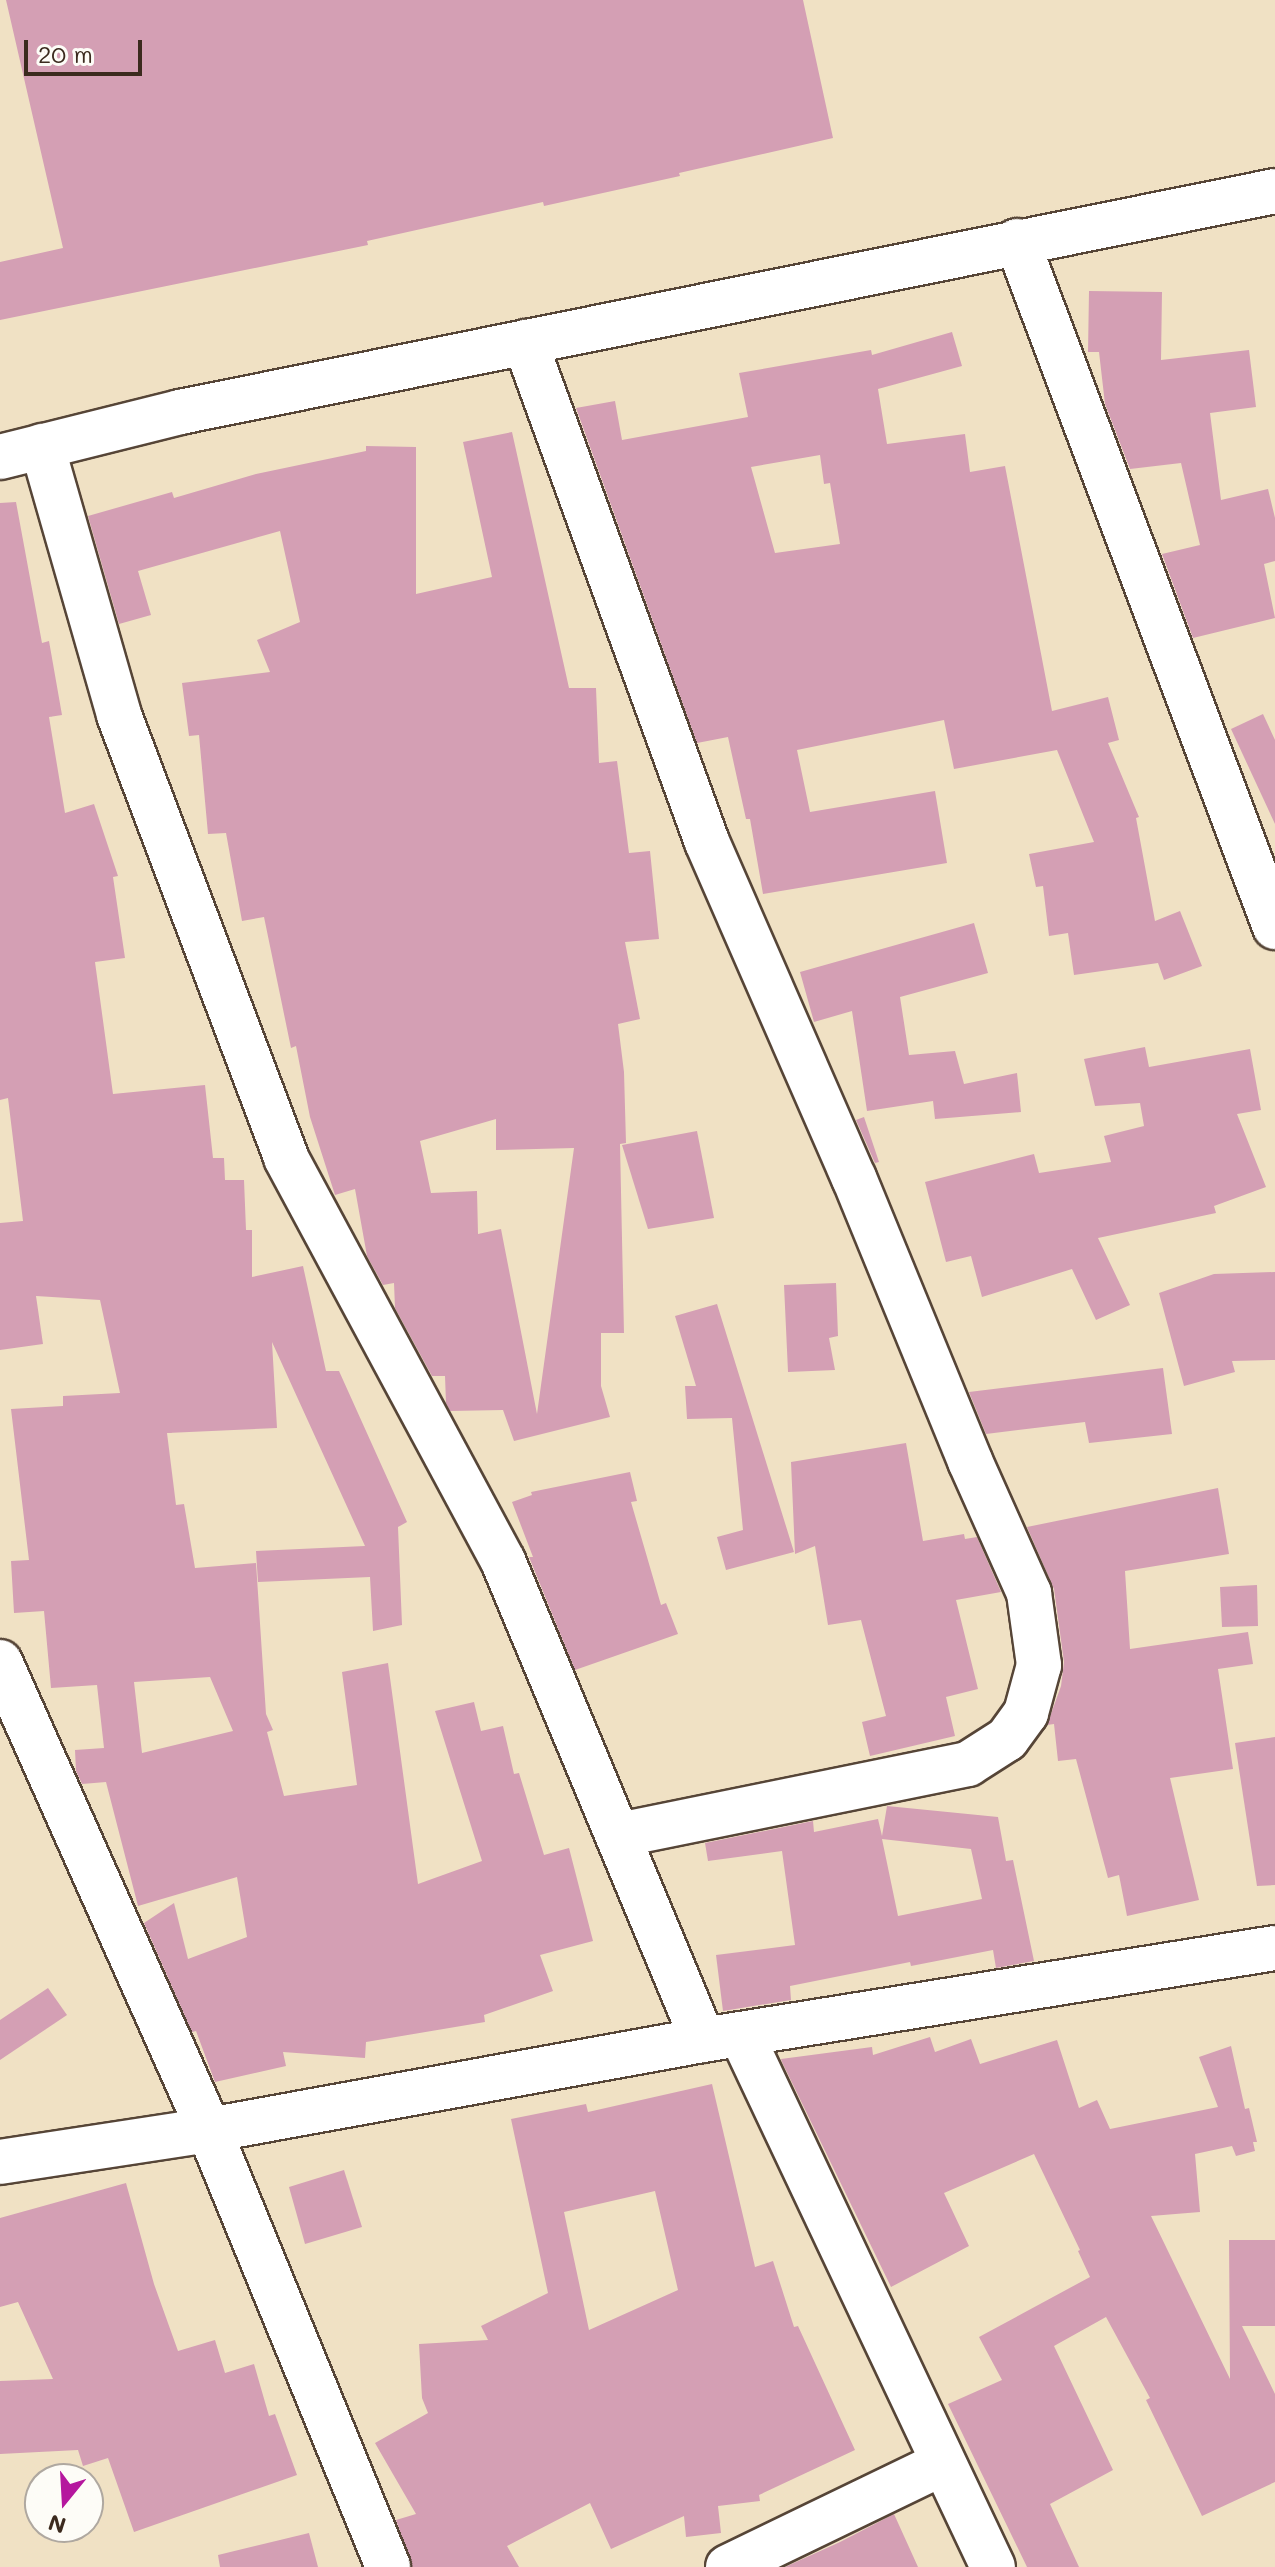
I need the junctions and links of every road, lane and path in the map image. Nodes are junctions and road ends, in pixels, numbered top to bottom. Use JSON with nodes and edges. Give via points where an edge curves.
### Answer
{"nodes":[{"id":1,"x":1275,"y":191,"type":"edge"},
{"id":2,"x":1017,"y":241,"type":"junction"},
{"id":3,"x":525,"y":342,"type":"junction"},
{"id":4,"x":42,"y":446,"type":"junction"},
{"id":5,"x":0,"y":457,"type":"edge"},
{"id":6,"x":1275,"y":927,"type":"edge"},
{"id":7,"x":0,"y":1662,"type":"edge"},
{"id":8,"x":618,"y":1835,"type":"junction"},
{"id":9,"x":1275,"y":1948,"type":"edge"},
{"id":10,"x":722,"y":2038,"type":"junction"},
{"id":11,"x":209,"y":2130,"type":"junction"},
{"id":12,"x":0,"y":2162,"type":"edge"},
{"id":13,"x":943,"y":2463,"type":"junction"},
{"id":14,"x":388,"y":2567,"type":"edge"},
{"id":15,"x":728,"y":2567,"type":"edge"},
{"id":16,"x":993,"y":2567,"type":"edge"}],
"edges":[{"from":1,"to":2,"type":"street"},
{"from":2,"to":3,"type":"street"},
{"from":2,"to":6,"type":"street"},
{"from":3,"to":4,"type":"street","via":[[180,412]]},
{"from":3,"to":8,"type":"street","via":[[707,842],[1029,1593],[1039,1665],[1026,1713],[1007,1739],[968,1764]]},
{"from":4,"to":5,"type":"street"},
{"from":4,"to":8,"type":"street","via":[[119,715],[286,1158],[503,1561]]},
{"from":7,"to":11,"type":"street"},
{"from":8,"to":10,"type":"street"},
{"from":9,"to":10,"type":"street"},
{"from":10,"to":11,"type":"street"},
{"from":10,"to":13,"type":"street"},
{"from":11,"to":12,"type":"street"},
{"from":11,"to":14,"type":"street"},
{"from":13,"to":15,"type":"street"},
{"from":13,"to":16,"type":"street"}]}
